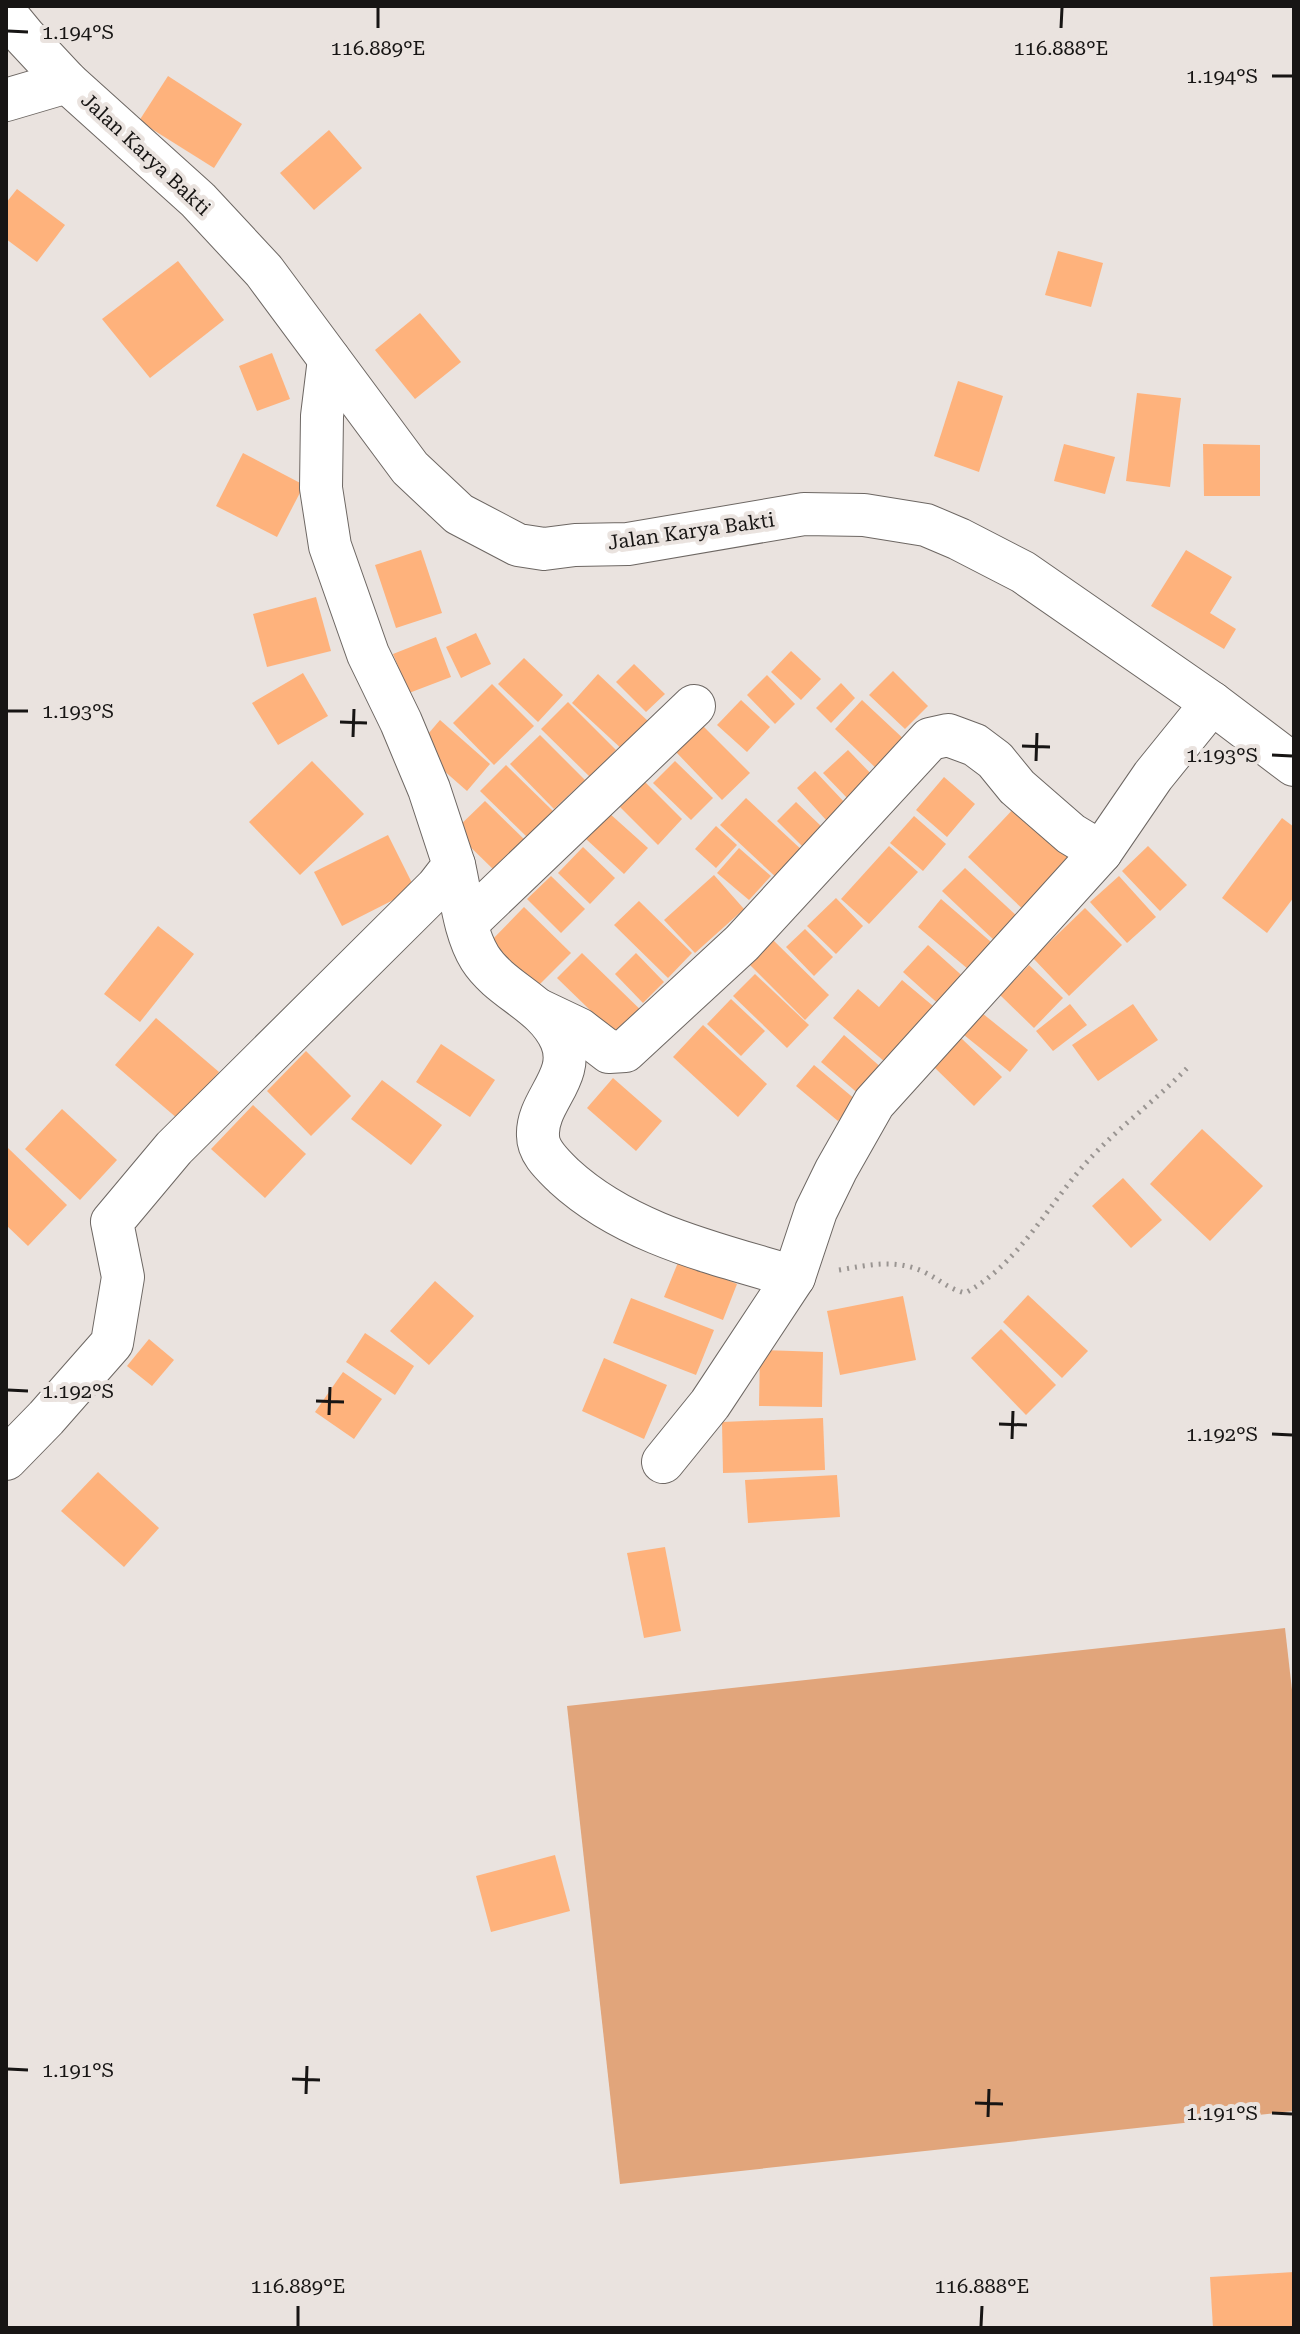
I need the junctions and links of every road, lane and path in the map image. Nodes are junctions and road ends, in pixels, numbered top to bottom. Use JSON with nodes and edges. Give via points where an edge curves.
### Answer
{"nodes":[{"id":1,"x":6,"y":14,"type":"edge"},
{"id":2,"x":67,"y":82,"type":"junction"},
{"id":3,"x":6,"y":100,"type":"edge"},
{"id":4,"x":329,"y":359,"type":"junction"},
{"id":5,"x":1212,"y":703,"type":"junction"},
{"id":6,"x":694,"y":706,"type":"dead end"},
{"id":7,"x":1294,"y":765,"type":"edge"},
{"id":8,"x":1101,"y":852,"type":"junction"},
{"id":9,"x":454,"y":865,"type":"junction"},
{"id":10,"x":467,"y":923,"type":"junction"},
{"id":11,"x":539,"y":1010,"type":"junction"},
{"id":12,"x":1190,"y":1065,"type":"dead end"},
{"id":13,"x":794,"y":1277,"type":"junction"},
{"id":14,"x":6,"y":1459,"type":"edge"},
{"id":15,"x":663,"y":1462,"type":"dead end"}],
"edges":[{"from":1,"to":2,"type":"street","name":"Jalan Karya Bakti"},
{"from":2,"to":3,"type":"street"},
{"from":2,"to":4,"type":"street","name":"Jalan Karya Bakti","via":[[198,200],[264,271]]},
{"from":4,"to":5,"type":"street","name":"Jalan Karya Bakti","via":[[410,468],[437,495],[459,514],[518,545],[544,549],[628,544],[804,514],[864,515],[926,525],[1023,572]]},
{"from":4,"to":9,"type":"street","via":[[321,488],[330,546],[368,654],[429,789]]},
{"from":5,"to":7,"type":"street","name":"Jalan Karya Bakti"},
{"from":5,"to":8,"type":"street"},
{"from":6,"to":10,"type":"street"},
{"from":8,"to":11,"type":"street","via":[[1071,834],[975,745],[948,735],[930,739],[742,943],[625,1051],[609,1052],[579,1029]]},
{"from":8,"to":13,"type":"street","via":[[874,1103],[816,1211]]},
{"from":9,"to":10,"type":"street"},
{"from":9,"to":14,"type":"street","via":[[174,1148],[112,1222],[123,1277],[112,1343]]},
{"from":10,"to":11,"type":"street","via":[[490,970]]},
{"from":11,"to":13,"type":"street","via":[[561,1039],[565,1060],[537,1138],[547,1160],[581,1191],[628,1221]]},
{"from":12,"to":13,"type":"path","via":[[1085,1163],[1042,1220],[982,1284],[965,1293],[951,1290],[927,1273],[884,1262]]},
{"from":13,"to":15,"type":"street","via":[[710,1404]]}]}
